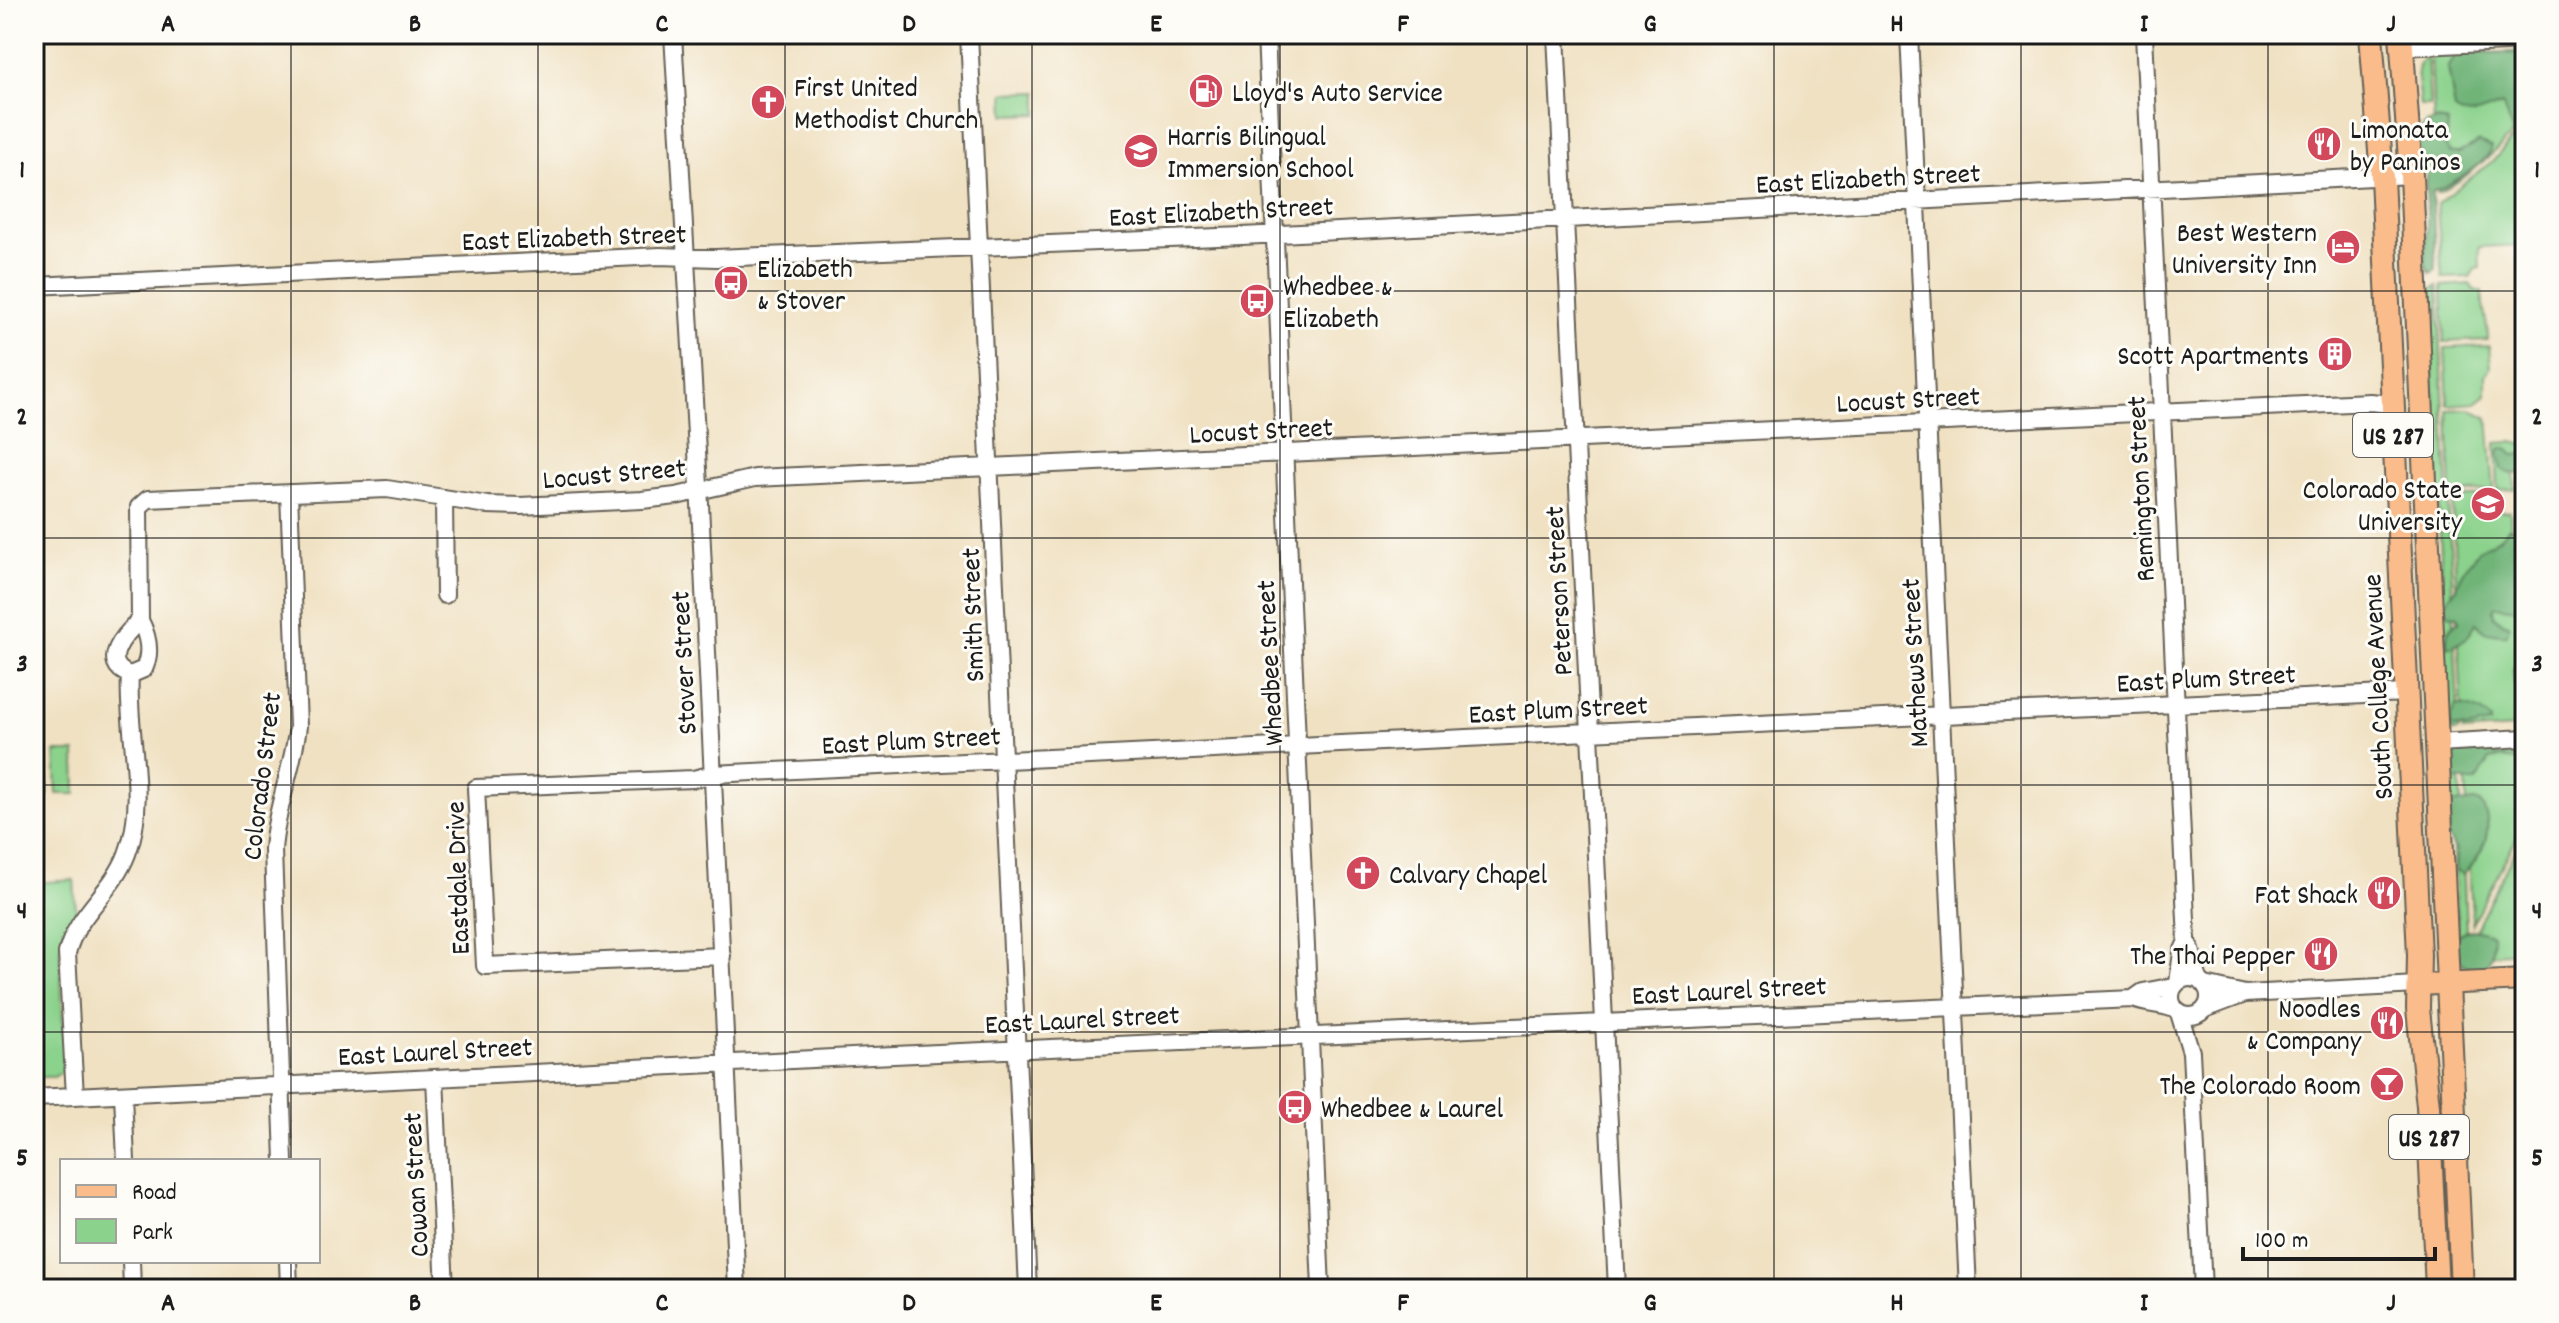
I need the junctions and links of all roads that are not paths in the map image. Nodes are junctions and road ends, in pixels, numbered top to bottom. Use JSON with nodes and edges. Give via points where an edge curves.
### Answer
{"nodes":[{"id":1,"x":673,"y":34,"type":"edge"},
{"id":2,"x":969,"y":34,"type":"edge"},
{"id":3,"x":1266,"y":34,"type":"edge"},
{"id":4,"x":1556,"y":34,"type":"edge"},
{"id":5,"x":1909,"y":34,"type":"edge"},
{"id":6,"x":2144,"y":34,"type":"edge"},
{"id":7,"x":2371,"y":34,"type":"edge"},
{"id":8,"x":2402,"y":40,"type":"edge"},
{"id":9,"x":2525,"y":41,"type":"edge"},
{"id":10,"x":2411,"y":175,"type":"junction"},
{"id":11,"x":2382,"y":177,"type":"junction"},
{"id":12,"x":2150,"y":188,"type":"junction"},
{"id":13,"x":1917,"y":201,"type":"junction"},
{"id":14,"x":1565,"y":219,"type":"junction"},
{"id":15,"x":1273,"y":234,"type":"junction"},
{"id":16,"x":981,"y":248,"type":"junction"},
{"id":17,"x":686,"y":257,"type":"junction"},
{"id":18,"x":34,"y":286,"type":"edge"},
{"id":19,"x":2392,"y":404,"type":"junction"},
{"id":20,"x":2161,"y":413,"type":"junction"},
{"id":21,"x":1928,"y":424,"type":"junction"},
{"id":22,"x":1575,"y":440,"type":"junction"},
{"id":23,"x":1284,"y":454,"type":"junction"},
{"id":24,"x":990,"y":467,"type":"junction"},
{"id":25,"x":2424,"y":484,"type":"junction"},
{"id":26,"x":700,"y":490,"type":"junction"},
{"id":27,"x":289,"y":493,"type":"junction"},
{"id":28,"x":444,"y":498,"type":"junction"},
{"id":29,"x":445,"y":595,"type":"dead end"},
{"id":30,"x":140,"y":620,"type":"junction"},
{"id":31,"x":130,"y":675,"type":"junction"},
{"id":32,"x":2406,"y":693,"type":"junction"},
{"id":33,"x":2175,"y":705,"type":"junction"},
{"id":34,"x":1941,"y":716,"type":"junction"},
{"id":35,"x":1589,"y":732,"type":"junction"},
{"id":36,"x":2525,"y":738,"type":"edge"},
{"id":37,"x":2438,"y":741,"type":"junction"},
{"id":38,"x":1298,"y":748,"type":"junction"},
{"id":39,"x":1003,"y":760,"type":"junction"},
{"id":40,"x":714,"y":774,"type":"junction"},
{"id":41,"x":2187,"y":941,"type":"junction"},
{"id":42,"x":722,"y":956,"type":"junction"},
{"id":43,"x":2525,"y":980,"type":"edge"},
{"id":44,"x":2202,"y":983,"type":"junction"},
{"id":45,"x":2176,"y":984,"type":"junction"},
{"id":46,"x":2448,"y":984,"type":"junction"},
{"id":47,"x":2418,"y":985,"type":"junction"},
{"id":48,"x":2245,"y":994,"type":"junction"},
{"id":49,"x":2133,"y":999,"type":"junction"},
{"id":50,"x":1955,"y":1007,"type":"junction"},
{"id":51,"x":2176,"y":1011,"type":"junction"},
{"id":52,"x":2202,"y":1011,"type":"junction"},
{"id":53,"x":1603,"y":1023,"type":"junction"},
{"id":54,"x":1310,"y":1037,"type":"junction"},
{"id":55,"x":1016,"y":1049,"type":"junction"},
{"id":56,"x":2191,"y":1052,"type":"junction"},
{"id":57,"x":727,"y":1063,"type":"junction"},
{"id":58,"x":435,"y":1078,"type":"junction"},
{"id":59,"x":282,"y":1086,"type":"junction"},
{"id":60,"x":123,"y":1094,"type":"junction"},
{"id":61,"x":75,"y":1096,"type":"junction"},
{"id":62,"x":34,"y":1098,"type":"edge"},
{"id":63,"x":126,"y":1159,"type":"edge"},
{"id":64,"x":284,"y":1159,"type":"edge"},
{"id":65,"x":131,"y":1263,"type":"edge"},
{"id":66,"x":288,"y":1263,"type":"edge"},
{"id":67,"x":132,"y":1289,"type":"edge"},
{"id":68,"x":289,"y":1289,"type":"edge"},
{"id":69,"x":445,"y":1289,"type":"edge"},
{"id":70,"x":737,"y":1289,"type":"edge"},
{"id":71,"x":1028,"y":1289,"type":"edge"},
{"id":72,"x":1321,"y":1289,"type":"edge"},
{"id":73,"x":1617,"y":1289,"type":"edge"},
{"id":74,"x":1968,"y":1289,"type":"edge"},
{"id":75,"x":2203,"y":1289,"type":"edge"},
{"id":76,"x":2437,"y":1289,"type":"edge"},
{"id":77,"x":2462,"y":1289,"type":"edge"}],
"edges":[{"from":1,"to":17,"type":"street","name":"Stover Street"},
{"from":2,"to":16,"type":"street","name":"Smith Street"},
{"from":3,"to":15,"type":"street","name":"Whedbee Street"},
{"from":4,"to":14,"type":"street","name":"Peterson Street"},
{"from":5,"to":13,"type":"street","name":"Mathews Street"},
{"from":6,"to":12,"type":"street","name":"Remington Street"},
{"from":7,"to":11,"type":"highway","name":"South College Avenue","number":"US 287"},
{"from":8,"to":9,"type":"street"},
{"from":8,"to":10,"type":"highway","name":"South College Avenue","number":"US 287"},
{"from":10,"to":11,"type":"street","name":"East Elizabeth Street"},
{"from":10,"to":25,"type":"highway","name":"South College Avenue","number":"US 287"},
{"from":11,"to":12,"type":"street","name":"East Elizabeth Street"},
{"from":11,"to":19,"type":"highway","name":"South College Avenue","number":"US 287"},
{"from":12,"to":13,"type":"street","name":"East Elizabeth Street"},
{"from":12,"to":20,"type":"street","name":"Remington Street"},
{"from":13,"to":14,"type":"street","name":"East Elizabeth Street"},
{"from":13,"to":21,"type":"street","name":"Mathews Street"},
{"from":14,"to":15,"type":"street","name":"East Elizabeth Street"},
{"from":14,"to":22,"type":"street","name":"Peterson Street"},
{"from":15,"to":16,"type":"street","name":"East Elizabeth Street"},
{"from":15,"to":23,"type":"street","name":"Whedbee Street"},
{"from":16,"to":17,"type":"street","name":"East Elizabeth Street"},
{"from":16,"to":24,"type":"street","name":"Smith Street"},
{"from":17,"to":18,"type":"street","name":"East Elizabeth Street"},
{"from":17,"to":26,"type":"street","name":"Stover Street"},
{"from":19,"to":20,"type":"street","name":"Locust Street"},
{"from":19,"to":25,"type":"highway","via":[[2405,416]]},
{"from":19,"to":32,"type":"highway","name":"South College Avenue","number":"US 287"},
{"from":20,"to":21,"type":"street","name":"Locust Street"},
{"from":20,"to":33,"type":"street","name":"Remington Street"},
{"from":21,"to":22,"type":"street","name":"Locust Street"},
{"from":21,"to":34,"type":"street","name":"Mathews Street"},
{"from":22,"to":23,"type":"street","name":"Locust Street"},
{"from":22,"to":35,"type":"street","name":"Peterson Street"},
{"from":23,"to":24,"type":"street","name":"Locust Street"},
{"from":23,"to":38,"type":"street","name":"Whedbee Street"},
{"from":24,"to":26,"type":"street","name":"Locust Street","via":[[755,478]]},
{"from":24,"to":39,"type":"street","name":"Smith Street"},
{"from":25,"to":37,"type":"highway","name":"South College Avenue","number":"US 287"},
{"from":26,"to":28,"type":"street","name":"Locust Street","via":[[642,500],[520,506]]},
{"from":26,"to":40,"type":"street","name":"Stover Street"},
{"from":27,"to":28,"type":"street","name":"Locust Street","via":[[387,489]]},
{"from":27,"to":30,"type":"street","name":"Locust Street","via":[[148,499],[139,507]]},
{"from":27,"to":59,"type":"street","name":"Colorado Street","via":[[299,701],[296,743],[273,850]]},
{"from":28,"to":29,"type":"street"},
{"from":30,"to":31,"type":"street","via":[[149,653],[144,669]]},
{"from":30,"to":31,"type":"street","via":[[118,645],[115,657],[122,672]]},
{"from":31,"to":61,"type":"street","via":[[134,825],[119,873],[79,922],[67,953]]},
{"from":32,"to":33,"type":"street","name":"East Plum Street"},
{"from":32,"to":37,"type":"highway","via":[[2418,695],[2426,706]]},
{"from":32,"to":47,"type":"highway","name":"South College Avenue","number":"US 287"},
{"from":33,"to":34,"type":"street","name":"East Plum Street"},
{"from":33,"to":41,"type":"street","name":"Remington Street"},
{"from":34,"to":35,"type":"street","name":"East Plum Street"},
{"from":34,"to":50,"type":"street","name":"Mathews Street"},
{"from":35,"to":38,"type":"street","name":"East Plum Street"},
{"from":35,"to":53,"type":"street","name":"Peterson Street"},
{"from":36,"to":37,"type":"street"},
{"from":37,"to":46,"type":"highway","name":"South College Avenue","number":"US 287"},
{"from":38,"to":39,"type":"street","name":"East Plum Street"},
{"from":38,"to":54,"type":"street","name":"Whedbee Street"},
{"from":39,"to":40,"type":"street","name":"East Plum Street"},
{"from":39,"to":55,"type":"street","name":"Smith Street"},
{"from":40,"to":42,"type":"street","name":"Stover Street"},
{"from":40,"to":42,"type":"street","name":"Eastdale Drive","via":[[476,788],[485,966]]},
{"from":41,"to":44,"type":"street","name":"Remington Street"},
{"from":41,"to":45,"type":"street","name":"Remington Street"},
{"from":42,"to":57,"type":"street","name":"Stover Street"},
{"from":43,"to":46,"type":"main road"},
{"from":44,"to":45,"type":"street","via":[[2189,978]]},
{"from":44,"to":48,"type":"street"},
{"from":44,"to":52,"type":"street","via":[[2209,996]]},
{"from":45,"to":49,"type":"street","name":"East Laurel Street"},
{"from":45,"to":51,"type":"street","via":[[2170,997]]},
{"from":46,"to":47,"type":"main road"},
{"from":46,"to":77,"type":"highway","name":"South College Avenue","number":"US 287"},
{"from":47,"to":48,"type":"street"},
{"from":47,"to":76,"type":"highway","name":"South College Avenue","number":"US 287"},
{"from":48,"to":52,"type":"street"},
{"from":49,"to":50,"type":"street","name":"East Laurel Street"},
{"from":49,"to":51,"type":"street","name":"East Laurel Street"},
{"from":50,"to":53,"type":"street","name":"East Laurel Street"},
{"from":50,"to":74,"type":"street","name":"Mathews Street"},
{"from":51,"to":52,"type":"street","via":[[2190,1016]]},
{"from":51,"to":56,"type":"street"},
{"from":52,"to":56,"type":"street"},
{"from":53,"to":54,"type":"street","name":"East Laurel Street"},
{"from":53,"to":73,"type":"street","name":"Peterson Street"},
{"from":54,"to":55,"type":"street","name":"East Laurel Street"},
{"from":54,"to":72,"type":"street","name":"Whedbee Street"},
{"from":55,"to":57,"type":"street","name":"East Laurel Street"},
{"from":55,"to":71,"type":"street","name":"Smith Street"},
{"from":56,"to":75,"type":"street"},
{"from":57,"to":58,"type":"street","name":"East Laurel Street"},
{"from":57,"to":70,"type":"street","name":"Stover Street"},
{"from":58,"to":59,"type":"street","name":"East Laurel Street"},
{"from":58,"to":69,"type":"street","name":"Cowan Street"},
{"from":59,"to":60,"type":"street","name":"East Laurel Street"},
{"from":59,"to":64,"type":"street","name":"Colorado Street"},
{"from":60,"to":61,"type":"street","name":"East Laurel Street"},
{"from":60,"to":63,"type":"street"},
{"from":61,"to":62,"type":"street","name":"East Laurel Street"},
{"from":65,"to":67,"type":"street"},
{"from":66,"to":68,"type":"street"}]}
